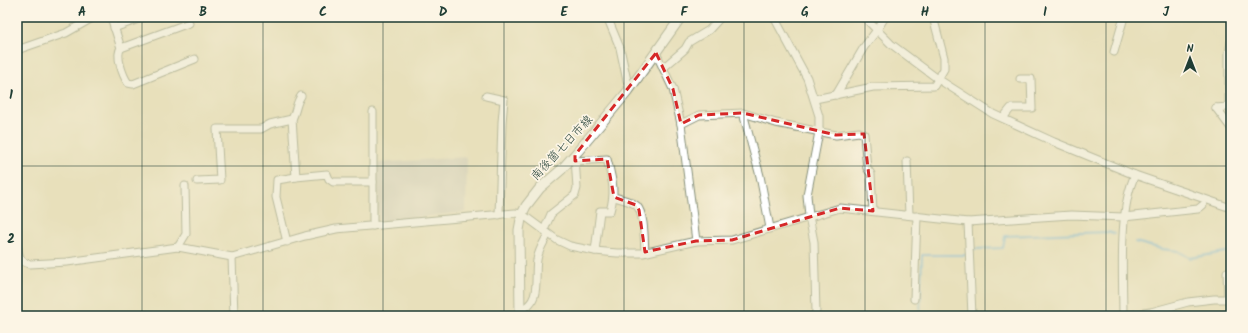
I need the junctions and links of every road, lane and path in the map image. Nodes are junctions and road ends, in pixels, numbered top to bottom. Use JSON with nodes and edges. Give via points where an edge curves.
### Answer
{"nodes":[{"id":1,"x":94,"y":17,"type":"edge"},
{"id":2,"x":111,"y":17,"type":"edge"},
{"id":3,"x":144,"y":17,"type":"edge"},
{"id":4,"x":610,"y":17,"type":"edge"},
{"id":5,"x":681,"y":17,"type":"edge"},
{"id":6,"x":718,"y":17,"type":"edge"},
{"id":7,"x":774,"y":17,"type":"edge"},
{"id":8,"x":864,"y":17,"type":"edge"},
{"id":9,"x":885,"y":17,"type":"edge"},
{"id":10,"x":933,"y":17,"type":"edge"},
{"id":11,"x":1124,"y":17,"type":"edge"},
{"id":12,"x":189,"y":23,"type":"dead end"},
{"id":13,"x":114,"y":28,"type":"junction"},
{"id":14,"x":877,"y":30,"type":"junction"},
{"id":15,"x":1231,"y":42,"type":"edge"},
{"id":16,"x":121,"y":48,"type":"junction"},
{"id":17,"x":17,"y":50,"type":"edge"},
{"id":18,"x":1114,"y":52,"type":"dead end"},
{"id":19,"x":656,"y":53,"type":"junction"},
{"id":20,"x":195,"y":59,"type":"dead end"},
{"id":21,"x":663,"y":68,"type":"junction"},
{"id":22,"x":938,"y":79,"type":"junction"},
{"id":23,"x":1020,"y":79,"type":"dead end"},
{"id":24,"x":629,"y":90,"type":"junction"},
{"id":25,"x":836,"y":95,"type":"junction"},
{"id":26,"x":301,"y":96,"type":"dead end"},
{"id":27,"x":486,"y":96,"type":"dead end"},
{"id":28,"x":815,"y":99,"type":"junction"},
{"id":29,"x":372,"y":112,"type":"dead end"},
{"id":30,"x":742,"y":113,"type":"junction"},
{"id":31,"x":1003,"y":118,"type":"junction"},
{"id":32,"x":292,"y":120,"type":"junction"},
{"id":33,"x":681,"y":124,"type":"junction"},
{"id":34,"x":1231,"y":128,"type":"edge"},
{"id":35,"x":819,"y":132,"type":"junction"},
{"id":36,"x":575,"y":158,"type":"junction"},
{"id":37,"x":906,"y":162,"type":"dead end"},
{"id":38,"x":1134,"y":174,"type":"junction"},
{"id":39,"x":296,"y":177,"type":"junction"},
{"id":40,"x":197,"y":181,"type":"dead end"},
{"id":41,"x":372,"y":182,"type":"junction"},
{"id":42,"x":185,"y":186,"type":"dead end"},
{"id":43,"x":614,"y":197,"type":"junction"},
{"id":44,"x":1203,"y":205,"type":"dead end"},
{"id":45,"x":1231,"y":208,"type":"edge"},
{"id":46,"x":873,"y":211,"type":"junction"},
{"id":47,"x":522,"y":214,"type":"junction"},
{"id":48,"x":499,"y":215,"type":"junction"},
{"id":49,"x":909,"y":215,"type":"junction"},
{"id":50,"x":809,"y":216,"type":"junction"},
{"id":51,"x":917,"y":216,"type":"junction"},
{"id":52,"x":1124,"y":217,"type":"junction"},
{"id":53,"x":968,"y":222,"type":"junction"},
{"id":54,"x":372,"y":226,"type":"junction"},
{"id":55,"x":770,"y":228,"type":"junction"},
{"id":56,"x":546,"y":232,"type":"junction"},
{"id":57,"x":696,"y":241,"type":"junction"},
{"id":58,"x":287,"y":242,"type":"junction"},
{"id":59,"x":17,"y":244,"type":"edge"},
{"id":60,"x":178,"y":247,"type":"junction"},
{"id":61,"x":595,"y":251,"type":"junction"},
{"id":62,"x":646,"y":252,"type":"junction"},
{"id":63,"x":232,"y":257,"type":"junction"},
{"id":64,"x":1227,"y":272,"type":"dead end"},
{"id":65,"x":914,"y":299,"type":"dead end"},
{"id":66,"x":1230,"y":299,"type":"edge"},
{"id":67,"x":520,"y":314,"type":"edge"},
{"id":68,"x":1154,"y":314,"type":"edge"},
{"id":69,"x":234,"y":316,"type":"edge"},
{"id":70,"x":508,"y":316,"type":"edge"},
{"id":71,"x":815,"y":316,"type":"edge"},
{"id":72,"x":972,"y":316,"type":"edge"},
{"id":73,"x":1123,"y":316,"type":"edge"}],
"edges":[{"from":1,"to":17,"type":"street","via":[[66,33]]},
{"from":2,"to":13,"type":"street"},
{"from":3,"to":13,"type":"street"},
{"from":4,"to":24,"type":"street","via":[[608,19],[620,48]]},
{"from":5,"to":19,"type":"main road","name":"南後箇七日市線"},
{"from":6,"to":21,"type":"street","via":[[709,30],[689,42],[685,49]]},
{"from":7,"to":28,"type":"street","via":[[807,78]]},
{"from":8,"to":14,"type":"street"},
{"from":9,"to":14,"type":"street"},
{"from":10,"to":22,"type":"street","via":[[944,58],[944,69]]},
{"from":11,"to":18,"type":"street"},
{"from":12,"to":16,"type":"street"},
{"from":13,"to":16,"type":"street"},
{"from":14,"to":22,"type":"street","via":[[891,44]]},
{"from":14,"to":25,"type":"street"},
{"from":15,"to":34,"type":"street","via":[[1229,102],[1227,107],[1216,108]]},
{"from":16,"to":20,"type":"street","via":[[118,55],[125,78],[128,83],[133,84]]},
{"from":19,"to":21,"type":"street"},
{"from":19,"to":24,"type":"main road","name":"南後箇七日市線"},
{"from":21,"to":33,"type":"street","via":[[673,90]]},
{"from":22,"to":25,"type":"street","via":[[934,86],[929,87],[873,87]]},
{"from":22,"to":31,"type":"street"},
{"from":23,"to":31,"type":"street","via":[[1031,79],[1032,108],[1011,108]]},
{"from":24,"to":36,"type":"main road","name":"南後箇七日市線"},
{"from":25,"to":28,"type":"street"},
{"from":26,"to":32,"type":"street"},
{"from":27,"to":48,"type":"street","via":[[504,100]]},
{"from":28,"to":35,"type":"street"},
{"from":29,"to":41,"type":"street"},
{"from":30,"to":33,"type":"street","via":[[699,115]]},
{"from":30,"to":35,"type":"street"},
{"from":30,"to":55,"type":"street","via":[[758,169]]},
{"from":31,"to":38,"type":"street","via":[[1054,142]]},
{"from":32,"to":39,"type":"street"},
{"from":32,"to":40,"type":"street","via":[[270,124],[261,129],[217,129],[220,180]]},
{"from":33,"to":57,"type":"street"},
{"from":35,"to":46,"type":"street","via":[[836,135],[859,132],[864,134],[867,168],[871,174]]},
{"from":35,"to":50,"type":"street","via":[[807,195]]},
{"from":36,"to":43,"type":"street","via":[[607,159]]},
{"from":36,"to":47,"type":"main road","name":"南後箇七日市線","via":[[540,188]]},
{"from":36,"to":56,"type":"street","via":[[575,194],[551,214]]},
{"from":37,"to":49,"type":"street"},
{"from":38,"to":45,"type":"street"},
{"from":38,"to":52,"type":"street"},
{"from":39,"to":41,"type":"street","via":[[327,174],[333,182]]},
{"from":39,"to":58,"type":"street","via":[[277,180],[276,197]]},
{"from":41,"to":54,"type":"street"},
{"from":42,"to":60,"type":"street","via":[[186,234]]},
{"from":43,"to":61,"type":"street","via":[[610,211],[600,211]]},
{"from":43,"to":62,"type":"street","via":[[636,205],[639,210]]},
{"from":44,"to":52,"type":"street","via":[[1198,209]]},
{"from":46,"to":49,"type":"street"},
{"from":46,"to":50,"type":"street","via":[[840,208]]},
{"from":47,"to":48,"type":"street"},
{"from":47,"to":56,"type":"street"},
{"from":47,"to":67,"type":"main road","name":"南後箇七日市線","via":[[519,230]]},
{"from":48,"to":54,"type":"street"},
{"from":49,"to":51,"type":"street"},
{"from":50,"to":55,"type":"street"},
{"from":50,"to":71,"type":"street","via":[[814,242]]},
{"from":51,"to":53,"type":"street"},
{"from":51,"to":65,"type":"street"},
{"from":52,"to":53,"type":"street","via":[[1071,215]]},
{"from":52,"to":73,"type":"street"},
{"from":53,"to":72,"type":"street"},
{"from":54,"to":58,"type":"street","via":[[336,229]]},
{"from":55,"to":57,"type":"street","via":[[732,240]]},
{"from":56,"to":61,"type":"street","via":[[570,246]]},
{"from":56,"to":67,"type":"street","via":[[537,260],[534,298]]},
{"from":57,"to":62,"type":"street"},
{"from":58,"to":63,"type":"street"},
{"from":59,"to":60,"type":"street","via":[[21,261],[30,264],[67,262]]},
{"from":60,"to":63,"type":"street"},
{"from":61,"to":62,"type":"street"},
{"from":63,"to":69,"type":"street"},
{"from":64,"to":66,"type":"street"},
{"from":66,"to":68,"type":"street","via":[[1188,302]]},
{"from":67,"to":70,"type":"street"},
{"from":68,"to":73,"type":"street"}]}
